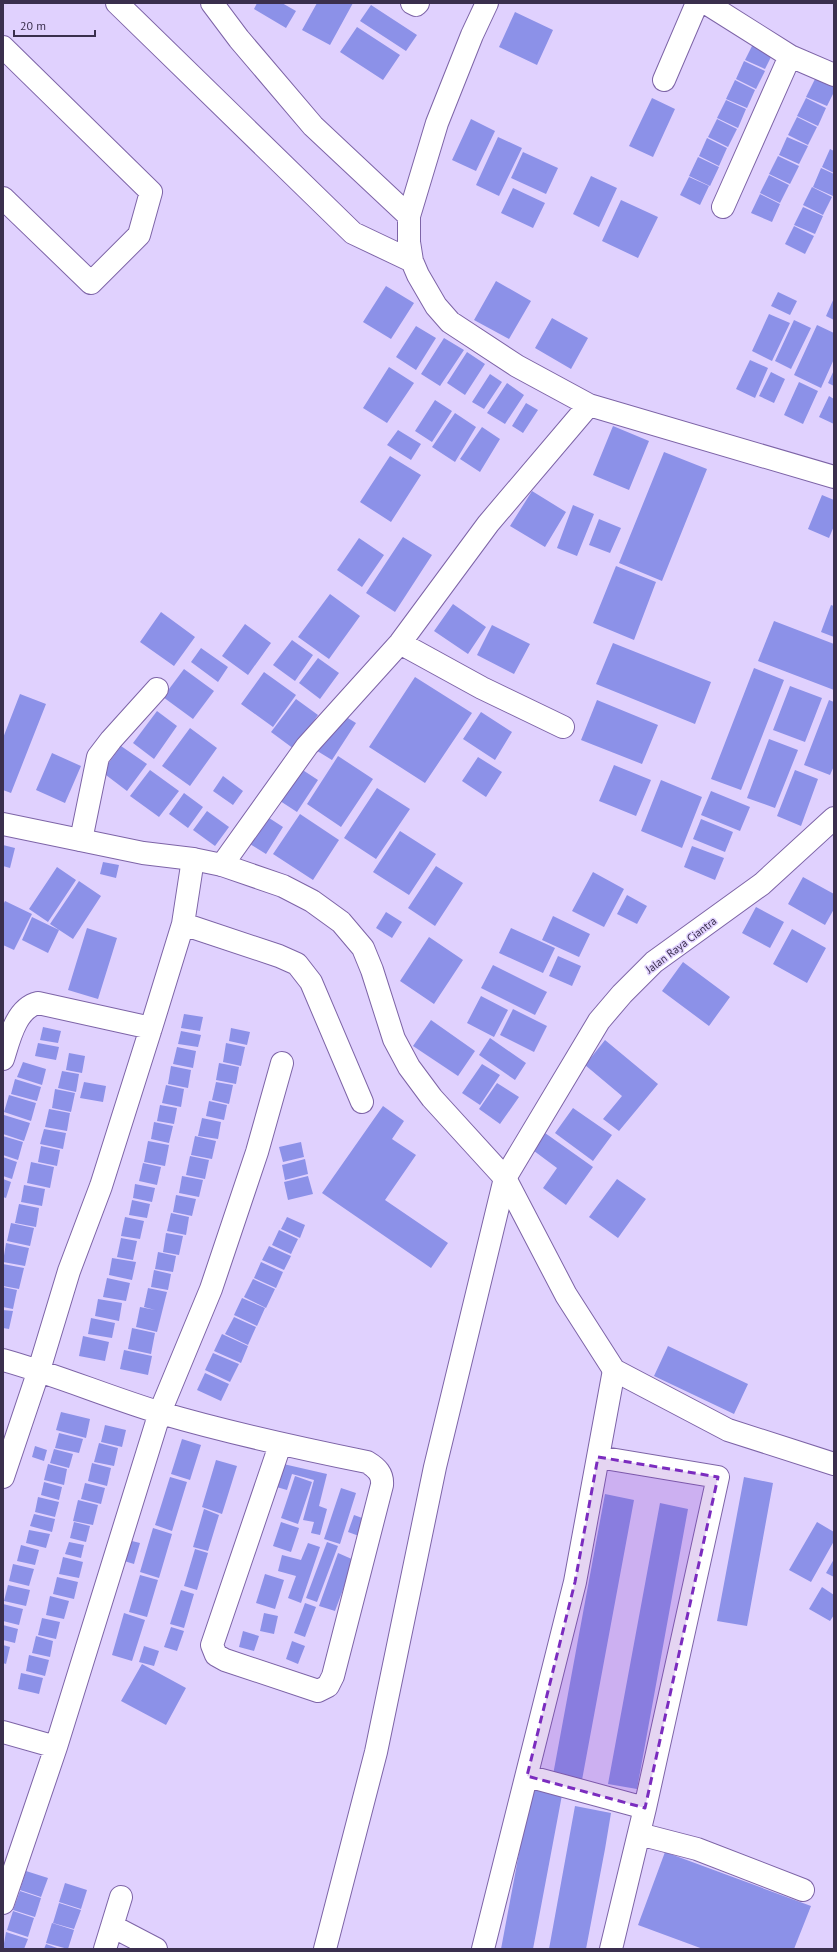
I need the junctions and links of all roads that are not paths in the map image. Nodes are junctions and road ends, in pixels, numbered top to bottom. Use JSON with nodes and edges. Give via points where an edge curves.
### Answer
{"nodes":[{"id":1,"x":117,"y":3,"type":"edge"},
{"id":2,"x":212,"y":3,"type":"edge"},
{"id":3,"x":412,"y":3,"type":"edge"},
{"id":4,"x":418,"y":3,"type":"edge"},
{"id":5,"x":487,"y":3,"type":"edge"},
{"id":6,"x":697,"y":3,"type":"edge"},
{"id":7,"x":706,"y":3,"type":"edge"},
{"id":8,"x":3,"y":47,"type":"edge"},
{"id":9,"x":790,"y":56,"type":"junction"},
{"id":10,"x":834,"y":75,"type":"edge"},
{"id":11,"x":664,"y":80,"type":"dead end"},
{"id":12,"x":3,"y":198,"type":"edge"},
{"id":13,"x":723,"y":207,"type":"dead end"},
{"id":14,"x":409,"y":216,"type":"junction"},
{"id":15,"x":412,"y":261,"type":"junction"},
{"id":16,"x":589,"y":404,"type":"junction"},
{"id":17,"x":834,"y":476,"type":"edge"},
{"id":18,"x":400,"y":643,"type":"junction"},
{"id":19,"x":157,"y":689,"type":"dead end"},
{"id":20,"x":563,"y":727,"type":"dead end"},
{"id":21,"x":834,"y":818,"type":"edge"},
{"id":22,"x":3,"y":824,"type":"edge"},
{"id":23,"x":81,"y":840,"type":"junction"},
{"id":24,"x":193,"y":859,"type":"junction"},
{"id":25,"x":222,"y":865,"type":"junction"},
{"id":26,"x":183,"y":924,"type":"junction"},
{"id":27,"x":151,"y":1028,"type":"junction"},
{"id":28,"x":3,"y":1059,"type":"edge"},
{"id":29,"x":282,"y":1063,"type":"dead end"},
{"id":30,"x":362,"y":1102,"type":"dead end"},
{"id":31,"x":505,"y":1178,"type":"junction"},
{"id":32,"x":3,"y":1360,"type":"edge"},
{"id":33,"x":39,"y":1370,"type":"junction"},
{"id":34,"x":614,"y":1370,"type":"junction"},
{"id":35,"x":160,"y":1412,"type":"junction"},
{"id":36,"x":280,"y":1444,"type":"junction"},
{"id":37,"x":598,"y":1457,"type":"junction"},
{"id":38,"x":834,"y":1464,"type":"edge"},
{"id":39,"x":3,"y":1477,"type":"edge"},
{"id":40,"x":3,"y":1732,"type":"edge"},
{"id":41,"x":56,"y":1747,"type":"junction"},
{"id":42,"x":527,"y":1776,"type":"junction"},
{"id":43,"x":645,"y":1808,"type":"junction"},
{"id":44,"x":639,"y":1834,"type":"junction"},
{"id":45,"x":803,"y":1890,"type":"dead end"},
{"id":46,"x":121,"y":1898,"type":"dead end"},
{"id":47,"x":3,"y":1903,"type":"edge"},
{"id":48,"x":112,"y":1926,"type":"junction"},
{"id":49,"x":617,"y":1947,"type":"edge"},
{"id":50,"x":105,"y":1949,"type":"edge"},
{"id":51,"x":156,"y":1949,"type":"edge"},
{"id":52,"x":325,"y":1949,"type":"edge"},
{"id":53,"x":483,"y":1949,"type":"edge"}],
"edges":[{"from":1,"to":15,"type":"street","via":[[353,233]]},
{"from":2,"to":14,"type":"street","via":[[313,126]]},
{"from":3,"to":4,"type":"street"},
{"from":5,"to":14,"type":"street","via":[[437,123]]},
{"from":6,"to":11,"type":"street"},
{"from":7,"to":9,"type":"street"},
{"from":8,"to":12,"type":"street","via":[[151,192],[139,235],[91,283]]},
{"from":9,"to":10,"type":"street"},
{"from":9,"to":13,"type":"street"},
{"from":14,"to":15,"type":"street"},
{"from":15,"to":16,"type":"street","via":[[436,306],[450,322],[517,366]]},
{"from":16,"to":17,"type":"street"},
{"from":16,"to":18,"type":"street","via":[[488,524]]},
{"from":18,"to":20,"type":"street","via":[[482,688]]},
{"from":18,"to":25,"type":"street","via":[[307,746]]},
{"from":19,"to":23,"type":"street","via":[[98,757]]},
{"from":21,"to":31,"type":"street","name":"Jalan Raya Ciantra","via":[[762,884],[654,962],[622,994],[599,1021]]},
{"from":22,"to":23,"type":"street"},
{"from":23,"to":24,"type":"street"},
{"from":24,"to":25,"type":"street"},
{"from":24,"to":26,"type":"street"},
{"from":25,"to":31,"type":"street","via":[[283,886],[312,901],[341,922],[363,948],[394,1039],[409,1067],[432,1098]]},
{"from":26,"to":27,"type":"street"},
{"from":26,"to":30,"type":"street","via":[[297,964],[311,982]]},
{"from":27,"to":28,"type":"street","via":[[38,1003],[27,1008],[19,1018]]},
{"from":27,"to":33,"type":"street","via":[[100,1186],[69,1271]]},
{"from":29,"to":35,"type":"street","via":[[257,1152],[211,1288]]},
{"from":31,"to":34,"type":"street","via":[[566,1295]]},
{"from":31,"to":52,"type":"street","name":"Jalan Raya Ciantra","via":[[435,1467],[376,1752]]},
{"from":32,"to":33,"type":"street"},
{"from":33,"to":35,"type":"street"},
{"from":33,"to":39,"type":"street"},
{"from":34,"to":37,"type":"street"},
{"from":34,"to":38,"type":"street","via":[[728,1430]]},
{"from":35,"to":36,"type":"street"},
{"from":35,"to":41,"type":"street"},
{"from":36,"to":36,"type":"street","via":[[367,1462],[383,1477],[334,1676],[328,1686],[318,1691],[225,1660],[216,1655],[212,1646]]},
{"from":37,"to":42,"type":"street","via":[[575,1582]]},
{"from":37,"to":43,"type":"street","via":[[718,1477]]},
{"from":40,"to":41,"type":"street"},
{"from":41,"to":47,"type":"street"},
{"from":42,"to":43,"type":"street"},
{"from":42,"to":53,"type":"street"},
{"from":43,"to":44,"type":"street"},
{"from":44,"to":45,"type":"street","via":[[697,1849]]},
{"from":44,"to":49,"type":"street"},
{"from":46,"to":48,"type":"street"},
{"from":48,"to":50,"type":"street"},
{"from":48,"to":51,"type":"street"}]}
